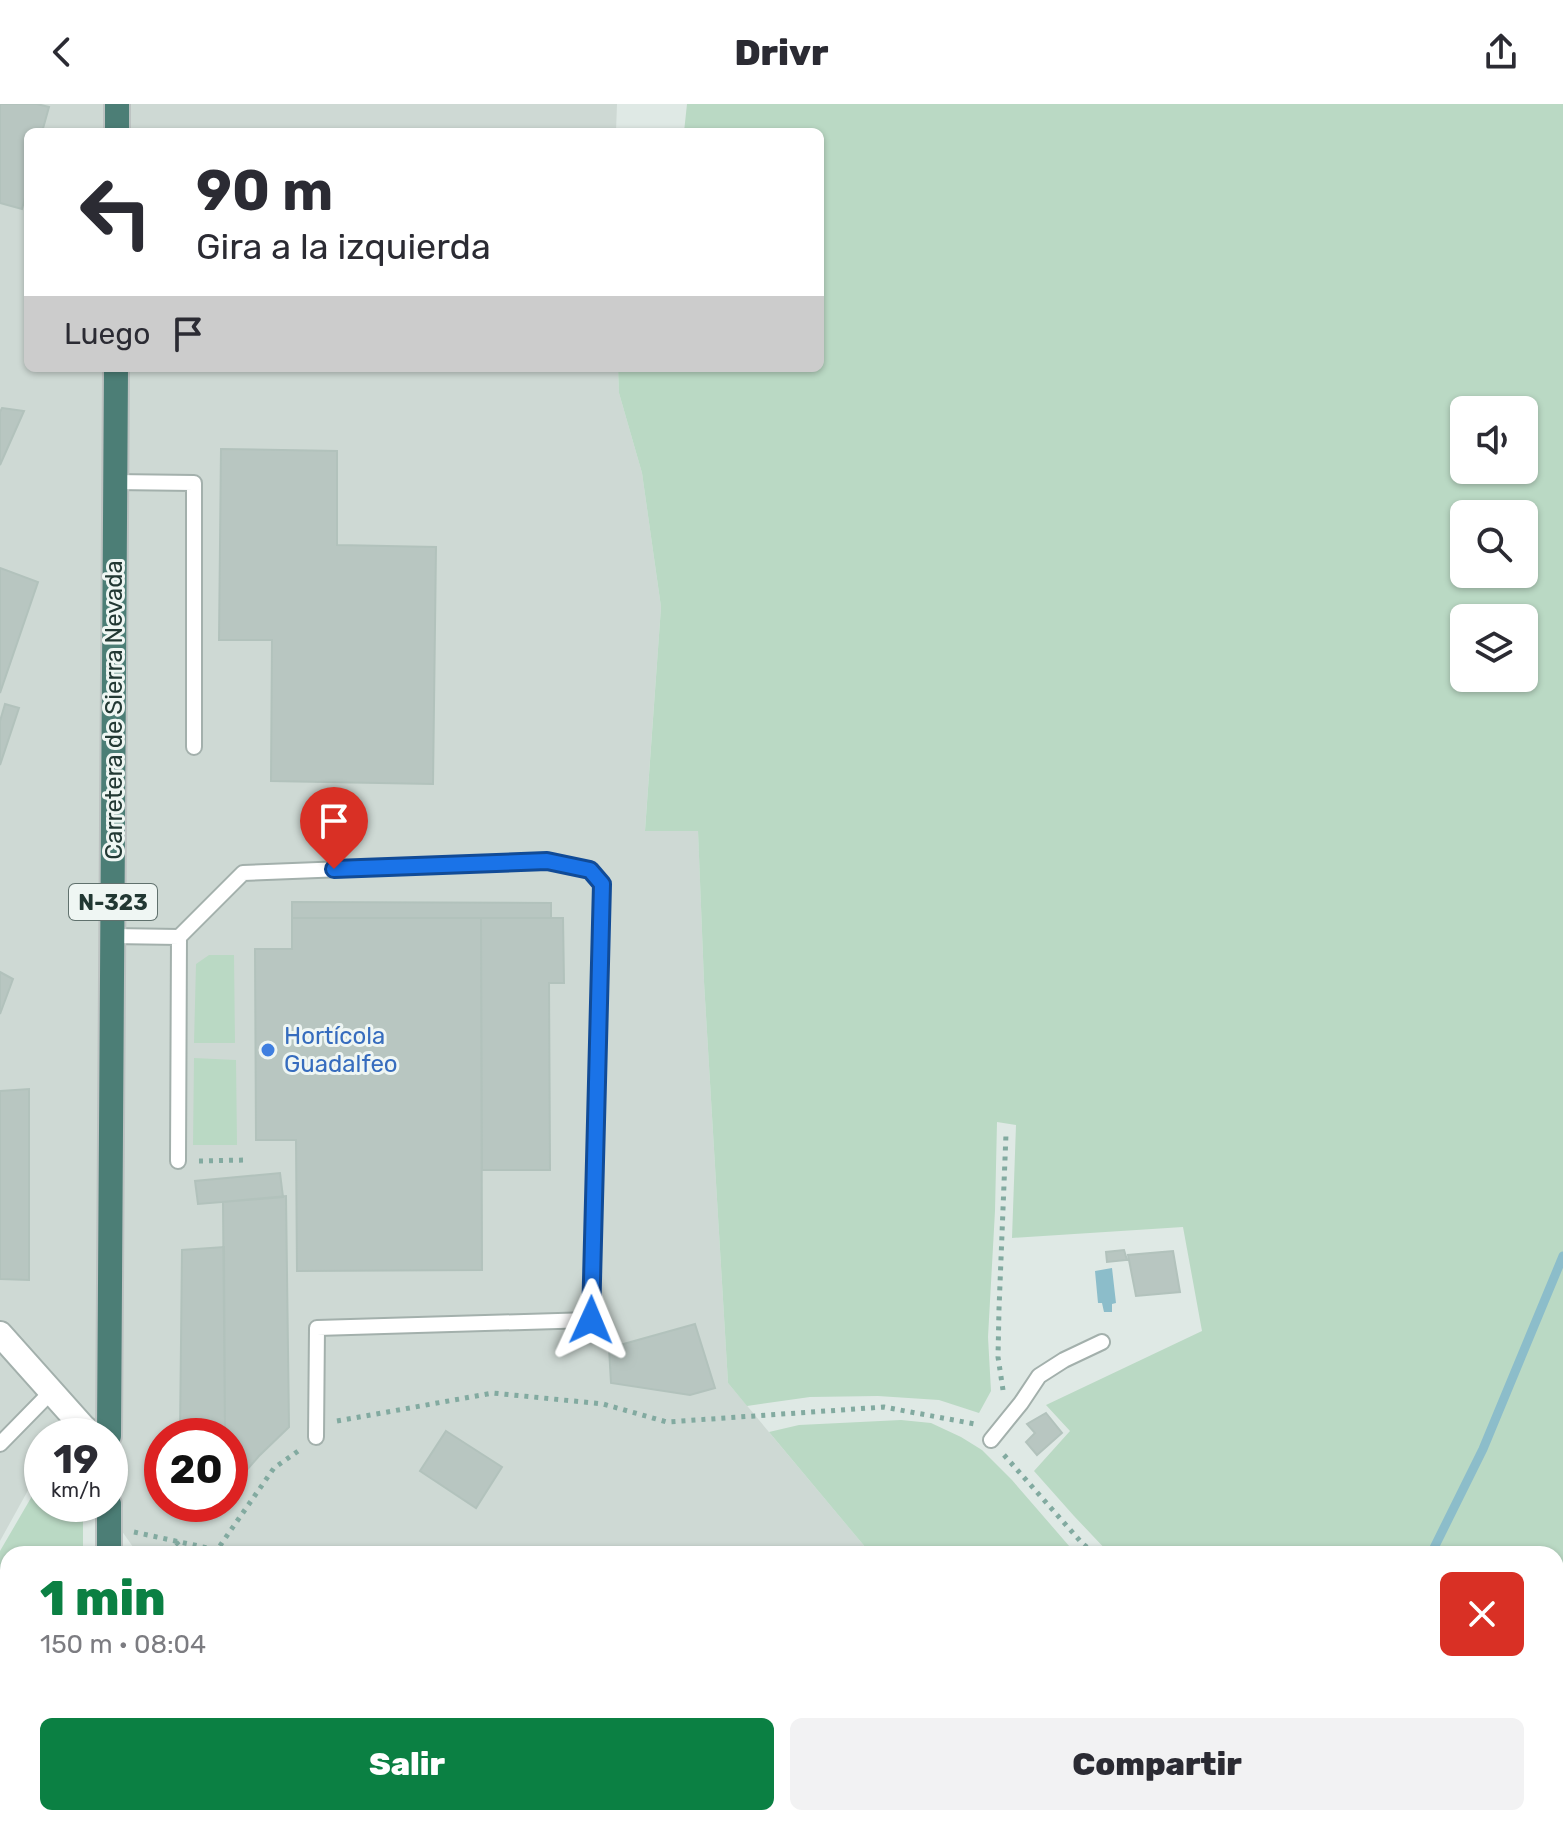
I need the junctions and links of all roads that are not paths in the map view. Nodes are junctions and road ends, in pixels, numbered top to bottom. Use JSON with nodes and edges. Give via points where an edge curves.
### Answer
{"nodes":[{"id":1,"x":117,"y":104,"type":"edge"},
{"id":2,"x":117,"y":128,"type":"edge"},
{"id":3,"x":116,"y":372,"type":"edge"},
{"id":4,"x":115,"y":482,"type":"junction"},
{"id":5,"x":194,"y":747,"type":"dead end"},
{"id":6,"x":112,"y":936,"type":"junction"},
{"id":7,"x":179,"y":937,"type":"junction"},
{"id":8,"x":178,"y":1161,"type":"road end"},
{"id":9,"x":0,"y":1334,"type":"edge"},
{"id":10,"x":1102,"y":1342,"type":"dead end"},
{"id":11,"x":51,"y":1392,"type":"junction"},
{"id":12,"x":75,"y":1418,"type":"edge"},
{"id":13,"x":109,"y":1418,"type":"edge"},
{"id":14,"x":316,"y":1437,"type":"road end"},
{"id":15,"x":991,"y":1440,"type":"road end"},
{"id":16,"x":0,"y":1444,"type":"edge"},
{"id":17,"x":109,"y":1522,"type":"edge"},
{"id":18,"x":109,"y":1546,"type":"edge"}],
"edges":[{"from":1,"to":2,"type":"highway"},
{"from":3,"to":4,"type":"highway","name":"Carretera de Sierra Nevada","number":"N-323"},
{"from":4,"to":5,"type":"lane","via":[[194,483]]},
{"from":4,"to":6,"type":"highway","name":"Carretera de Sierra Nevada","number":"N-323"},
{"from":6,"to":7,"type":"lane"},
{"from":6,"to":13,"type":"highway","name":"Carretera de Sierra Nevada","number":"N-323"},
{"from":7,"to":8,"type":"lane"},
{"from":7,"to":14,"type":"lane","via":[[243,873],[547,861],[590,870],[602,884],[591,1320],[317,1328]]},
{"from":9,"to":11,"type":"street"},
{"from":10,"to":15,"type":"lane","via":[[1039,1376]]},
{"from":11,"to":12,"type":"street"},
{"from":11,"to":16,"type":"lane"},
{"from":17,"to":18,"type":"highway"}]}
